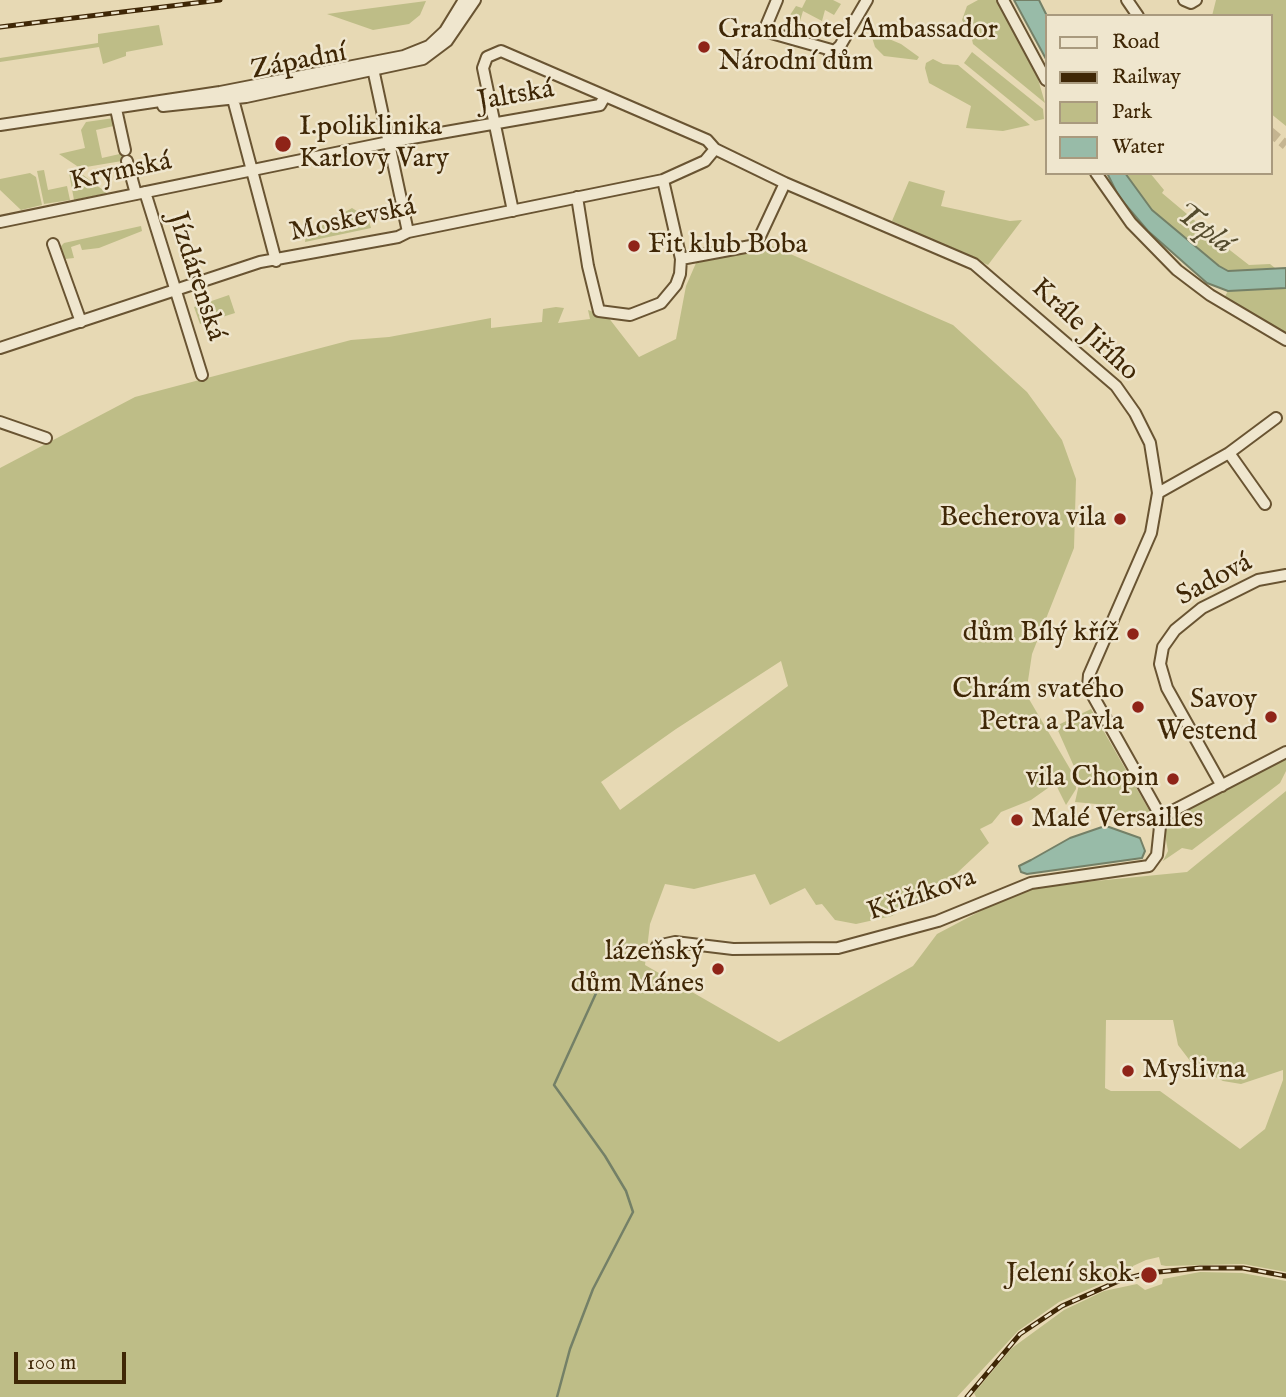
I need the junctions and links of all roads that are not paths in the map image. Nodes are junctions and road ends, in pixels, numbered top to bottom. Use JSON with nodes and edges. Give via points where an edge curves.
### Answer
{"nodes":[{"id":1,"x":464,"y":0,"type":"edge"},
{"id":2,"x":475,"y":0,"type":"edge"},
{"id":3,"x":777,"y":0,"type":"edge"},
{"id":4,"x":867,"y":0,"type":"edge"},
{"id":5,"x":1003,"y":0,"type":"edge"},
{"id":6,"x":1184,"y":0,"type":"edge"},
{"id":7,"x":1196,"y":0,"type":"edge"},
{"id":8,"x":373,"y":67,"type":"junction"},
{"id":9,"x":1044,"y":76,"type":"edge"},
{"id":10,"x":253,"y":86,"type":"junction"},
{"id":11,"x":606,"y":96,"type":"junction"},
{"id":12,"x":233,"y":99,"type":"junction"},
{"id":13,"x":116,"y":109,"type":"junction"},
{"id":14,"x":494,"y":124,"type":"junction"},
{"id":15,"x":0,"y":125,"type":"edge"},
{"id":16,"x":388,"y":142,"type":"junction"},
{"id":17,"x":715,"y":149,"type":"junction"},
{"id":18,"x":245,"y":173,"type":"junction"},
{"id":19,"x":1097,"y":175,"type":"edge"},
{"id":20,"x":663,"y":180,"type":"junction"},
{"id":21,"x":785,"y":183,"type":"junction"},
{"id":22,"x":141,"y":193,"type":"junction"},
{"id":23,"x":577,"y":197,"type":"junction"},
{"id":24,"x":513,"y":211,"type":"junction"},
{"id":25,"x":0,"y":222,"type":"edge"},
{"id":26,"x":408,"y":232,"type":"junction"},
{"id":27,"x":53,"y":244,"type":"dead end"},
{"id":28,"x":681,"y":259,"type":"junction"},
{"id":29,"x":276,"y":261,"type":"junction"},
{"id":30,"x":175,"y":292,"type":"junction"},
{"id":31,"x":81,"y":322,"type":"junction"},
{"id":32,"x":1286,"y":340,"type":"edge"},
{"id":33,"x":0,"y":348,"type":"edge"},
{"id":34,"x":202,"y":375,"type":"dead end"},
{"id":35,"x":1276,"y":418,"type":"dead end"},
{"id":36,"x":0,"y":422,"type":"edge"},
{"id":37,"x":46,"y":438,"type":"dead end"},
{"id":38,"x":1229,"y":453,"type":"junction"},
{"id":39,"x":1158,"y":493,"type":"junction"},
{"id":40,"x":1265,"y":504,"type":"dead end"},
{"id":41,"x":1286,"y":575,"type":"edge"},
{"id":42,"x":1286,"y":752,"type":"edge"},
{"id":43,"x":1222,"y":786,"type":"junction"},
{"id":44,"x":1161,"y":817,"type":"junction"},
{"id":45,"x":657,"y":946,"type":"dead end"}],
"edges":[{"from":1,"to":8,"type":"street","via":[[445,30],[424,50]]},
{"from":2,"to":8,"type":"street","via":[[436,50],[423,59]]},
{"from":3,"to":4,"type":"street","via":[[764,31],[832,54]]},
{"from":5,"to":9,"type":"street"},
{"from":6,"to":7,"type":"street"},
{"from":8,"to":10,"type":"street","name":"Západní"},
{"from":8,"to":12,"type":"street","name":"Západní"},
{"from":8,"to":16,"type":"street"},
{"from":10,"to":12,"type":"street","name":"Západní","via":[[234,94]]},
{"from":10,"to":13,"type":"street","name":"Západní"},
{"from":11,"to":14,"type":"street","name":"Jaltská","via":[[600,104]]},
{"from":11,"to":14,"type":"street","name":"Krále Jiřího","via":[[510,53],[492,53],[484,60]]},
{"from":11,"to":17,"type":"street","name":"Krále Jiřího","via":[[707,141]]},
{"from":12,"to":13,"type":"street","name":"Západní"},
{"from":12,"to":18,"type":"street"},
{"from":13,"to":15,"type":"street","name":"Západní"},
{"from":13,"to":22,"type":"street","name":"Jízdárenská","via":[[126,156]]},
{"from":14,"to":16,"type":"street","name":"Jaltská"},
{"from":14,"to":24,"type":"street"},
{"from":16,"to":18,"type":"street","name":"Jaltská"},
{"from":16,"to":26,"type":"street"},
{"from":17,"to":20,"type":"street","name":"Moskevská","via":[[705,161]]},
{"from":17,"to":21,"type":"street","name":"Krále Jiřího"},
{"from":18,"to":22,"type":"street","name":"Krymská"},
{"from":18,"to":29,"type":"street","via":[[260,205]]},
{"from":19,"to":32,"type":"street","via":[[1131,223],[1177,270]]},
{"from":20,"to":23,"type":"street","name":"Moskevská"},
{"from":20,"to":28,"type":"street"},
{"from":21,"to":28,"type":"street","via":[[756,245]]},
{"from":21,"to":39,"type":"street","name":"Krále Jiřího","via":[[987,272],[1116,386],[1150,443]]},
{"from":22,"to":25,"type":"street","name":"Krymská"},
{"from":22,"to":30,"type":"street","name":"Jízdárenská"},
{"from":23,"to":24,"type":"street","name":"Moskevská"},
{"from":23,"to":28,"type":"street","via":[[599,311],[630,315],[661,303],[676,285]]},
{"from":24,"to":26,"type":"street","name":"Moskevská"},
{"from":26,"to":29,"type":"street","name":"Moskevská"},
{"from":27,"to":31,"type":"street"},
{"from":29,"to":30,"type":"street","name":"Moskevská","via":[[260,262]]},
{"from":30,"to":31,"type":"street","name":"Moskevská"},
{"from":30,"to":34,"type":"street","name":"Jízdárenská"},
{"from":31,"to":33,"type":"street","name":"Moskevská"},
{"from":35,"to":38,"type":"street"},
{"from":36,"to":37,"type":"street"},
{"from":38,"to":39,"type":"street"},
{"from":38,"to":40,"type":"street"},
{"from":39,"to":44,"type":"street","name":"Krále Jiřího","via":[[1139,566],[1087,683]]},
{"from":41,"to":43,"type":"street","name":"Sadová","via":[[1258,580],[1202,608],[1175,630],[1163,647],[1160,664],[1167,688]]},
{"from":42,"to":43,"type":"street"},
{"from":43,"to":44,"type":"street"},
{"from":44,"to":45,"type":"street","name":"Křižíkova","via":[[1157,855],[1149,866],[1031,883],[938,921],[838,948],[733,949],[675,942]]}]}
